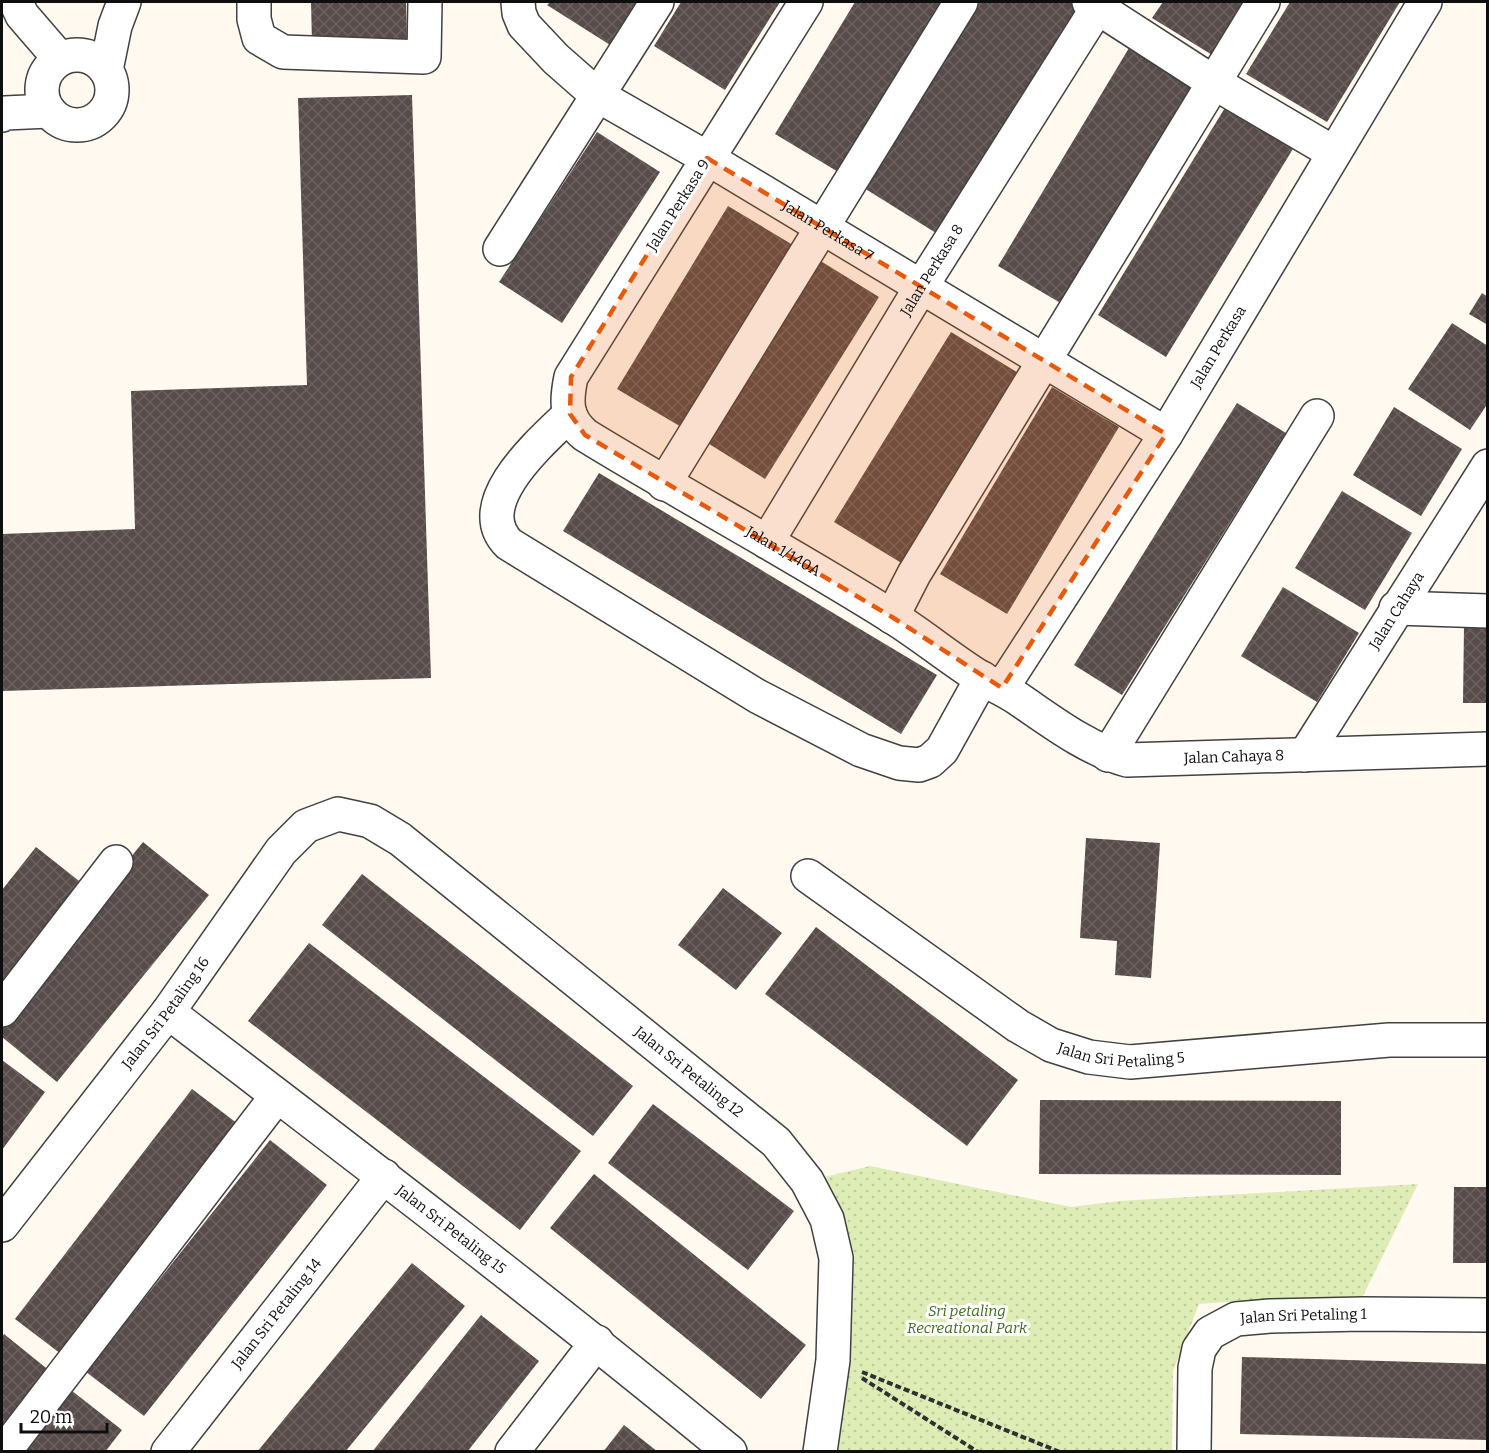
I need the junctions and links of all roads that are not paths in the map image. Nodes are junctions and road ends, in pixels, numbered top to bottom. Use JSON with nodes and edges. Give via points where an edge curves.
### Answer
{"nodes":[{"id":1,"x":16,"y":2,"type":"edge"},
{"id":2,"x":124,"y":2,"type":"edge"},
{"id":3,"x":254,"y":2,"type":"edge"},
{"id":4,"x":425,"y":2,"type":"edge"},
{"id":5,"x":518,"y":2,"type":"edge"},
{"id":6,"x":657,"y":2,"type":"edge"},
{"id":7,"x":806,"y":2,"type":"edge"},
{"id":8,"x":961,"y":2,"type":"edge"},
{"id":9,"x":1263,"y":2,"type":"edge"},
{"id":10,"x":1425,"y":2,"type":"edge"},
{"id":11,"x":1096,"y":3,"type":"edge"},
{"id":12,"x":60,"y":59,"type":"junction"},
{"id":13,"x":106,"y":70,"type":"junction"},
{"id":14,"x":1213,"y":82,"type":"junction"},
{"id":15,"x":597,"y":95,"type":"junction"},
{"id":16,"x":49,"y":111,"type":"junction"},
{"id":17,"x":2,"y":116,"type":"edge"},
{"id":18,"x":1334,"y":153,"type":"junction"},
{"id":19,"x":707,"y":158,"type":"junction"},
{"id":20,"x":821,"y":226,"type":"junction"},
{"id":21,"x":500,"y":249,"type":"dead end"},
{"id":22,"x":921,"y":287,"type":"junction"},
{"id":23,"x":1043,"y":360,"type":"junction"},
{"id":24,"x":570,"y":414,"type":"junction"},
{"id":25,"x":1317,"y":416,"type":"dead end"},
{"id":26,"x":1166,"y":434,"type":"junction"},
{"id":27,"x":1484,"y":476,"type":"edge"},
{"id":28,"x":664,"y":484,"type":"junction"},
{"id":29,"x":767,"y":542,"type":"junction"},
{"id":30,"x":1396,"y":608,"type":"junction"},
{"id":31,"x":1488,"y":611,"type":"edge"},
{"id":32,"x":892,"y":617,"type":"junction"},
{"id":33,"x":992,"y":683,"type":"junction"},
{"id":34,"x":1488,"y":749,"type":"edge"},
{"id":35,"x":1108,"y":755,"type":"junction"},
{"id":36,"x":1305,"y":755,"type":"junction"},
{"id":37,"x":338,"y":814,"type":"joint"},
{"id":38,"x":116,"y":862,"type":"dead end"},
{"id":39,"x":808,"y":876,"type":"dead end"},
{"id":40,"x":2,"y":1010,"type":"edge"},
{"id":41,"x":168,"y":1012,"type":"junction"},
{"id":42,"x":1488,"y":1040,"type":"edge"},
{"id":43,"x":278,"y":1095,"type":"junction"},
{"id":44,"x":384,"y":1176,"type":"junction"},
{"id":45,"x":2,"y":1225,"type":"edge"},
{"id":46,"x":1488,"y":1314,"type":"edge"},
{"id":47,"x":597,"y":1342,"type":"junction"},
{"id":48,"x":4,"y":1452,"type":"edge"},
{"id":49,"x":168,"y":1452,"type":"edge"},
{"id":50,"x":512,"y":1452,"type":"edge"},
{"id":51,"x":730,"y":1452,"type":"edge"},
{"id":52,"x":820,"y":1452,"type":"edge"},
{"id":53,"x":1194,"y":1452,"type":"edge"}],
"edges":[{"from":1,"to":12,"type":"street","via":[[22,15]]},
{"from":2,"to":13,"type":"street"},
{"from":3,"to":4,"type":"street","via":[[259,38],[283,52],[424,57]]},
{"from":5,"to":15,"type":"street","name":"Jalan Perkasa 7","via":[[524,25]]},
{"from":6,"to":15,"type":"street"},
{"from":7,"to":19,"type":"street","name":"Jalan Perkasa 9"},
{"from":8,"to":20,"type":"street"},
{"from":9,"to":14,"type":"street"},
{"from":10,"to":18,"type":"street","name":"Jalan Perkasa"},
{"from":11,"to":14,"type":"street"},
{"from":11,"to":22,"type":"street","name":"Jalan Perkasa 8"},
{"from":12,"to":13,"type":"street","via":[[80,55],[99,62]]},
{"from":12,"to":16,"type":"street","via":[[50,66],[41,88]]},
{"from":13,"to":16,"type":"street","via":[[113,93],[103,115],[92,122],[69,125]]},
{"from":14,"to":18,"type":"street"},
{"from":14,"to":23,"type":"street"},
{"from":15,"to":19,"type":"street","name":"Jalan Perkasa 7"},
{"from":15,"to":21,"type":"street"},
{"from":16,"to":17,"type":"street"},
{"from":18,"to":26,"type":"street","name":"Jalan Perkasa"},
{"from":19,"to":20,"type":"street","name":"Jalan Perkasa 7"},
{"from":19,"to":24,"type":"street","name":"Jalan Perkasa 9","via":[[572,377]]},
{"from":20,"to":22,"type":"street","name":"Jalan Perkasa 7"},
{"from":20,"to":28,"type":"street"},
{"from":22,"to":23,"type":"street","name":"Jalan Perkasa 7"},
{"from":22,"to":29,"type":"street","name":"Jalan Perkasa 8"},
{"from":23,"to":26,"type":"street","name":"Jalan Perkasa 7"},
{"from":23,"to":32,"type":"street"},
{"from":24,"to":28,"type":"street","name":"Jalan 1/140A","via":[[585,435]]},
{"from":24,"to":33,"type":"street","name":"Jalan Perkasa","via":[[526,457],[500,496],[497,528],[509,544],[758,696],[861,750],[899,763],[919,765],[930,761]]},
{"from":25,"to":35,"type":"street"},
{"from":26,"to":33,"type":"street","name":"Jalan Perkasa"},
{"from":27,"to":30,"type":"street","name":"Jalan Cahaya"},
{"from":28,"to":29,"type":"street","name":"Jalan 1/140A"},
{"from":29,"to":32,"type":"street","name":"Jalan 1/140A"},
{"from":30,"to":31,"type":"street"},
{"from":30,"to":36,"type":"street","name":"Jalan Cahaya"},
{"from":32,"to":33,"type":"street","name":"Jalan 1/140A"},
{"from":33,"to":35,"type":"street","name":"Jalan Cahaya 8"},
{"from":34,"to":36,"type":"street","name":"Jalan Cahaya 8"},
{"from":35,"to":36,"type":"street","name":"Jalan Cahaya 8","via":[[1127,760]]},
{"from":37,"to":41,"type":"street","name":"Jalan Sri Petaling 16","via":[[306,826],[281,851]]},
{"from":37,"to":52,"type":"street","name":"Jalan Sri Petaling 12","via":[[370,821],[400,839],[776,1142],[807,1181],[827,1220],[836,1258],[833,1360]]},
{"from":38,"to":40,"type":"street"},
{"from":39,"to":42,"type":"street","name":"Jalan Sri Petaling 5","via":[[1018,1026],[1052,1045],[1089,1057],[1130,1062],[1389,1040]]},
{"from":41,"to":43,"type":"street","name":"Jalan Sri Petaling 15"},
{"from":41,"to":45,"type":"street","name":"Jalan Sri Petaling 16"},
{"from":43,"to":44,"type":"street","name":"Jalan Sri Petaling 15"},
{"from":43,"to":48,"type":"street"},
{"from":44,"to":47,"type":"street","name":"Jalan Sri Petaling 15"},
{"from":44,"to":49,"type":"street","name":"Jalan Sri Petaling 14"},
{"from":46,"to":53,"type":"street","name":"Jalan Sri Petaling 1","via":[[1236,1319],[1210,1333],[1199,1349]]},
{"from":47,"to":50,"type":"street"},
{"from":47,"to":51,"type":"street","name":"Jalan Sri Petaling 15"}]}
